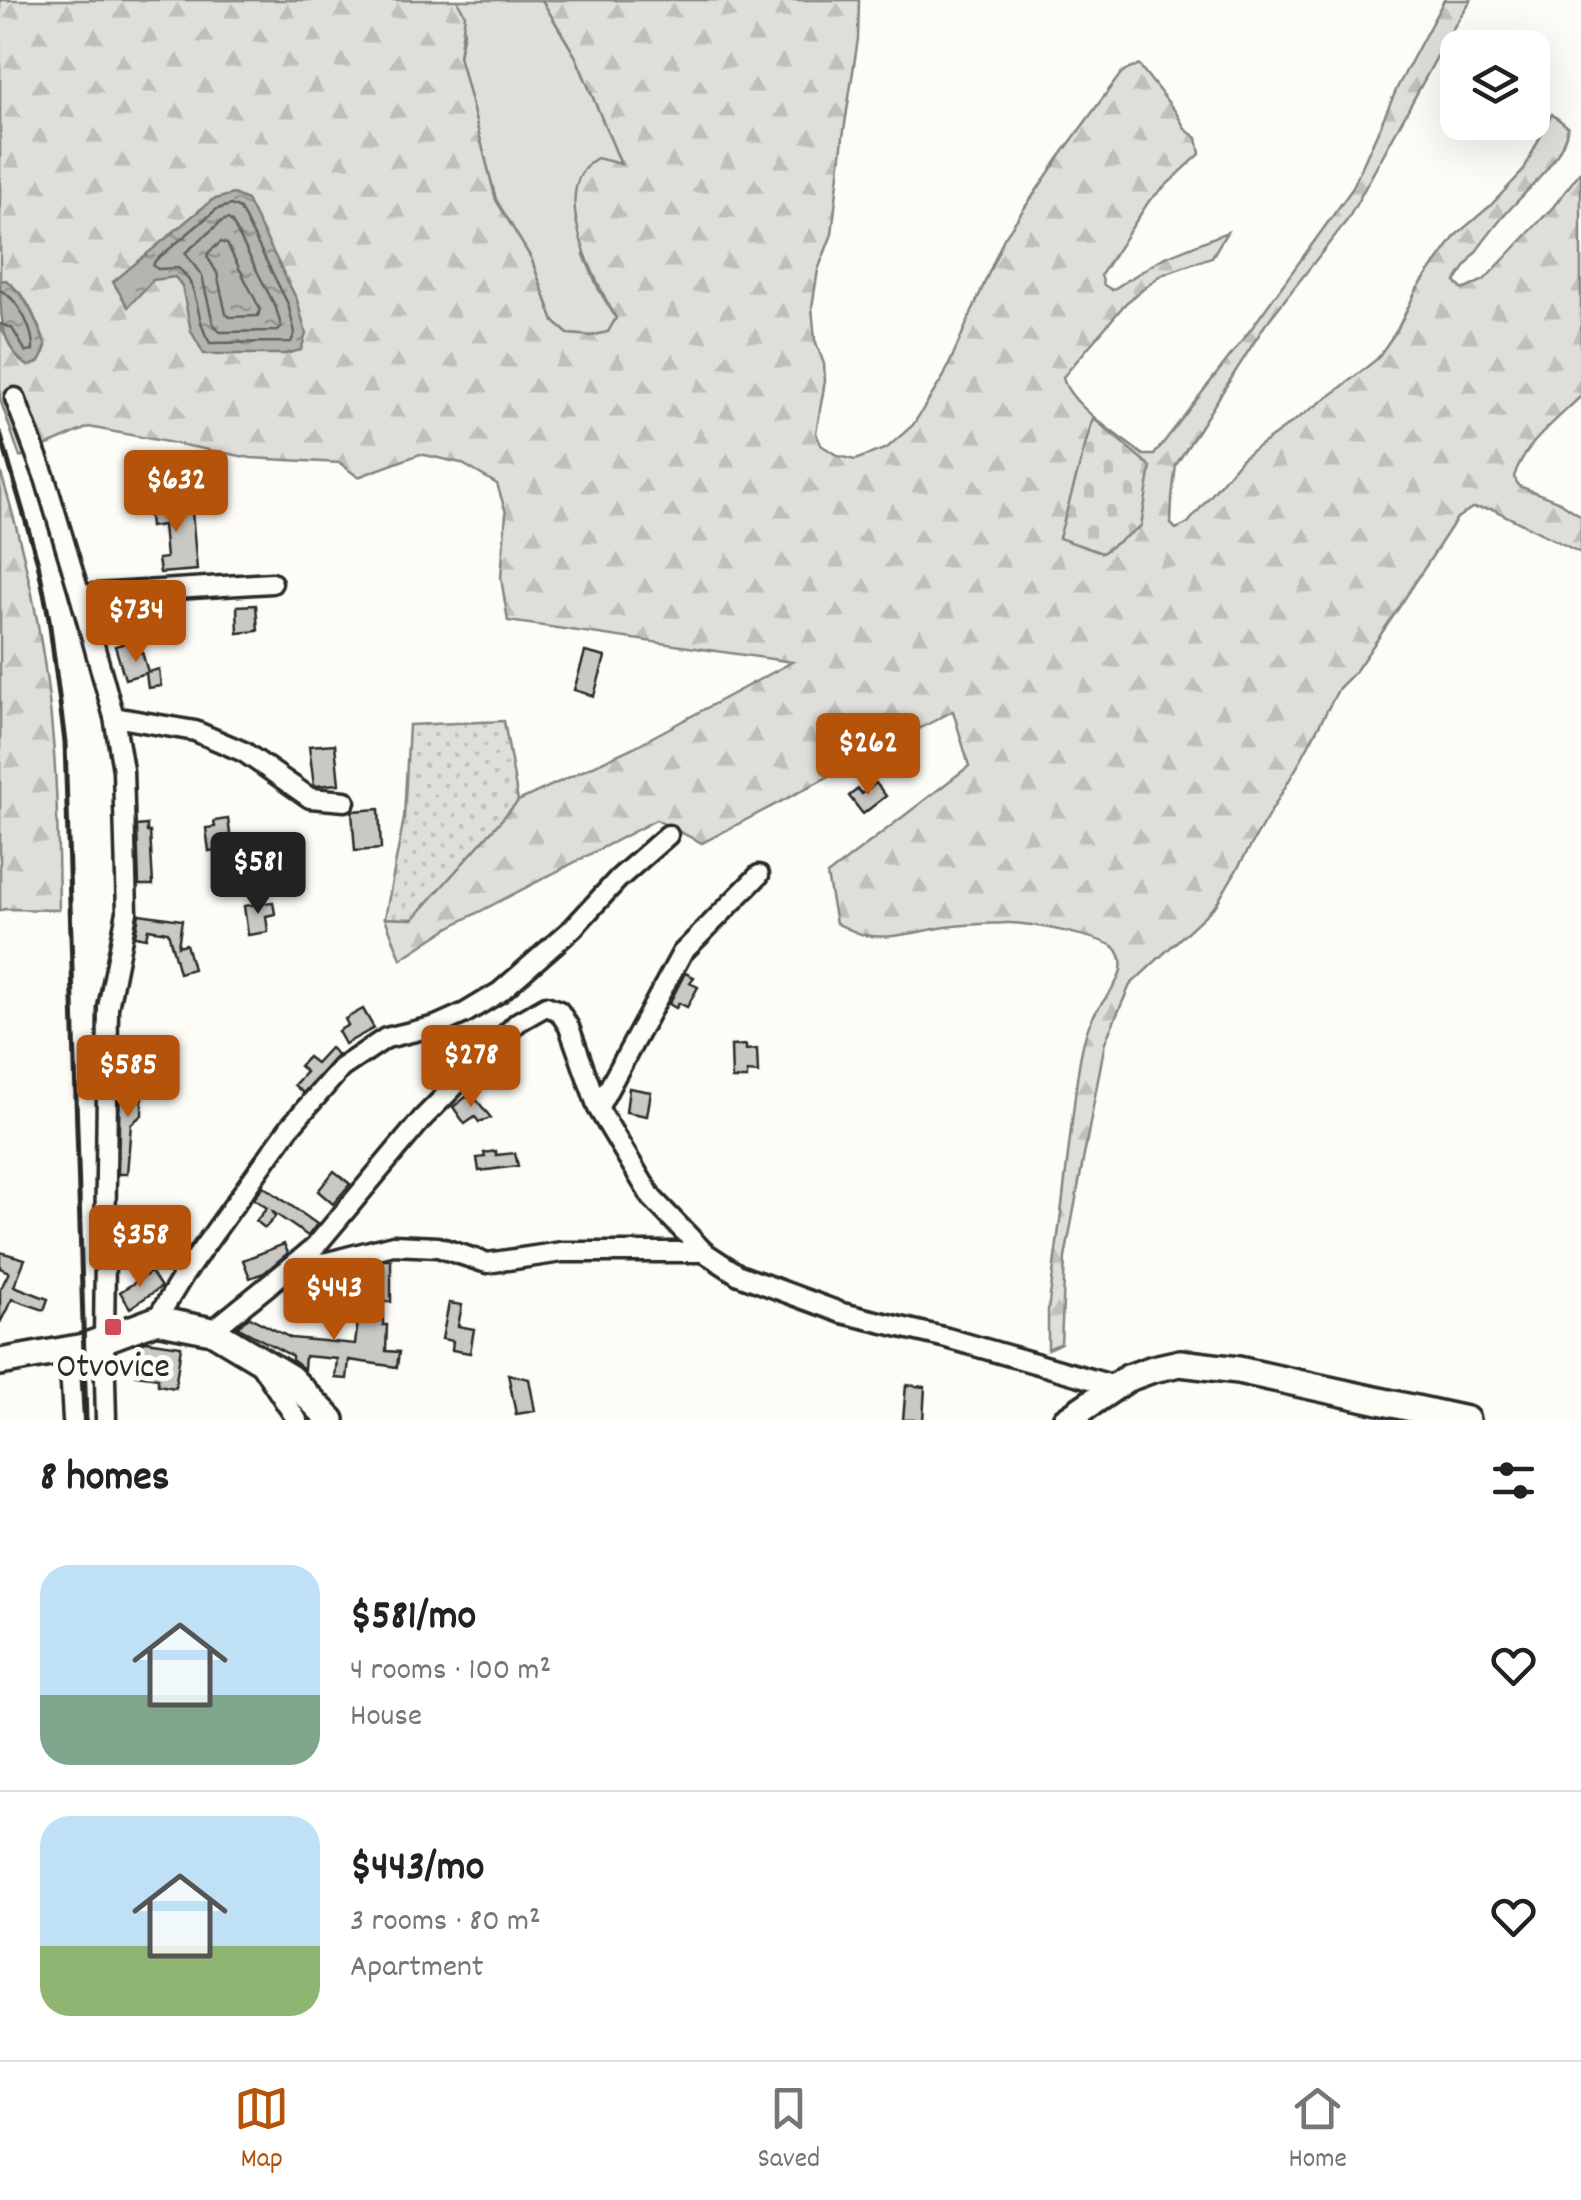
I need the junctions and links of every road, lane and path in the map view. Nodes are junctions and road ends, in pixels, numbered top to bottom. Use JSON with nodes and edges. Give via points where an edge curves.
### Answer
{"nodes":[{"id":1,"x":15,"y":398,"type":"dead end"},
{"id":2,"x":272,"y":584,"type":"dead end"},
{"id":3,"x":80,"y":594,"type":"junction"},
{"id":4,"x":114,"y":717,"type":"junction"},
{"id":5,"x":345,"y":801,"type":"dead end"},
{"id":6,"x":668,"y":834,"type":"dead end"},
{"id":7,"x":758,"y":875,"type":"dead end"},
{"id":8,"x":598,"y":1108,"type":"junction"},
{"id":9,"x":704,"y":1252,"type":"junction"},
{"id":10,"x":292,"y":1266,"type":"junction"},
{"id":11,"x":156,"y":1320,"type":"junction"},
{"id":12,"x":212,"y":1330,"type":"junction"},
{"id":13,"x":104,"y":1340,"type":"junction"},
{"id":14,"x":69,"y":1350,"type":"junction"},
{"id":15,"x":257,"y":1359,"type":"junction"},
{"id":16,"x":0,"y":1362,"type":"edge"},
{"id":17,"x":1116,"y":1386,"type":"junction"},
{"id":18,"x":73,"y":1420,"type":"edge"},
{"id":19,"x":106,"y":1420,"type":"edge"},
{"id":20,"x":297,"y":1420,"type":"edge"},
{"id":21,"x":331,"y":1420,"type":"edge"},
{"id":22,"x":1066,"y":1420,"type":"edge"},
{"id":23,"x":1466,"y":1420,"type":"edge"}],
"edges":[{"from":1,"to":3,"type":"street"},
{"from":2,"to":3,"type":"street"},
{"from":3,"to":4,"type":"street"},
{"from":4,"to":5,"type":"street","via":[[195,731],[244,752],[310,798]]},
{"from":4,"to":13,"type":"street","via":[[123,770],[127,912],[108,1008]]},
{"from":6,"to":11,"type":"street","via":[[500,992],[436,1026],[386,1038],[341,1068],[289,1128]]},
{"from":7,"to":8,"type":"street","via":[[682,953]]},
{"from":8,"to":9,"type":"street","via":[[652,1198]]},
{"from":8,"to":10,"type":"street","via":[[569,1027],[559,1011],[546,1006],[518,1022],[423,1118]]},
{"from":9,"to":10,"type":"street","via":[[562,1252],[487,1263],[438,1248],[392,1245]]},
{"from":9,"to":17,"type":"street","via":[[739,1275],[842,1312]]},
{"from":10,"to":12,"type":"street"},
{"from":11,"to":12,"type":"street"},
{"from":11,"to":13,"type":"street"},
{"from":12,"to":15,"type":"street"},
{"from":13,"to":14,"type":"street"},
{"from":13,"to":19,"type":"street"},
{"from":14,"to":16,"type":"street"},
{"from":14,"to":18,"type":"street"},
{"from":15,"to":20,"type":"street"},
{"from":15,"to":21,"type":"street","via":[[290,1378]]},
{"from":17,"to":22,"type":"street"},
{"from":17,"to":23,"type":"street","via":[[1153,1369],[1190,1363]]}]}
